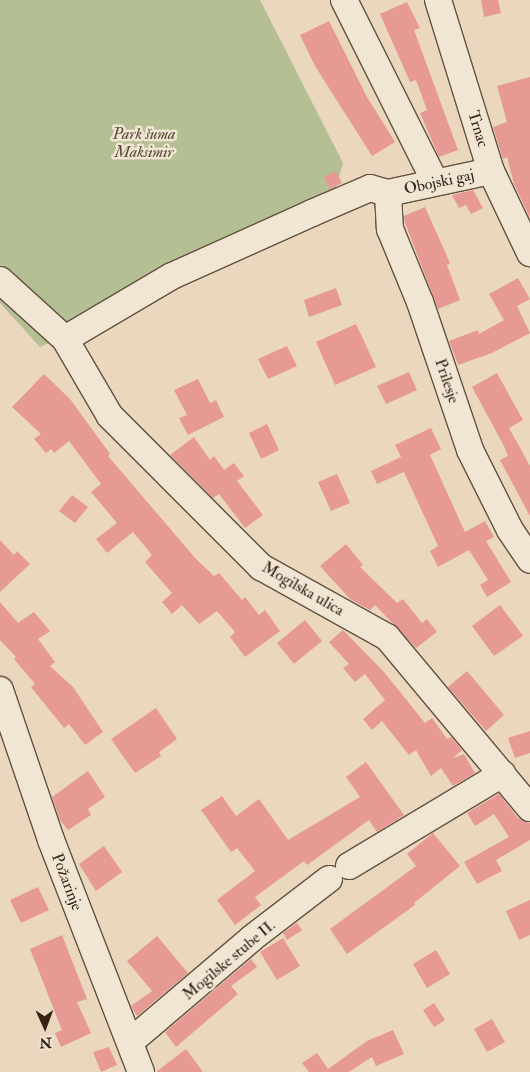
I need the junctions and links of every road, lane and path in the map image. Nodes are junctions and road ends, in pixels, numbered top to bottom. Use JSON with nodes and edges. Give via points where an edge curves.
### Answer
{"nodes":[{"id":1,"x":344,"y":0,"type":"edge"},
{"id":2,"x":438,"y":0,"type":"edge"},
{"id":3,"x":491,"y":171,"type":"junction"},
{"id":4,"x":435,"y":182,"type":"junction"},
{"id":5,"x":388,"y":194,"type":"junction"},
{"id":6,"x":530,"y":253,"type":"edge"},
{"id":7,"x":0,"y":280,"type":"edge"},
{"id":8,"x":65,"y":339,"type":"junction"},
{"id":9,"x":530,"y":560,"type":"edge"},
{"id":10,"x":0,"y":690,"type":"edge"},
{"id":11,"x":502,"y":774,"type":"junction"},
{"id":12,"x":530,"y":808,"type":"edge"},
{"id":13,"x":130,"y":1042,"type":"junction"},
{"id":14,"x":141,"y":1072,"type":"edge"}],
"edges":[{"from":1,"to":4,"type":"street"},
{"from":2,"to":3,"type":"street","name":"Trnac"},
{"from":3,"to":4,"type":"street","name":"Obojski gaj"},
{"from":3,"to":6,"type":"street","name":"Trnac"},
{"from":4,"to":5,"type":"street","name":"Obojski gaj"},
{"from":5,"to":8,"type":"street","via":[[370,188],[172,276]]},
{"from":5,"to":9,"type":"street","name":"Prilesje","via":[[390,229],[420,302],[470,450],[510,530]]},
{"from":7,"to":8,"type":"street","name":"Mogilska ulica"},
{"from":8,"to":11,"type":"street","name":"Mogilska ulica","via":[[110,416],[261,567],[387,637]]},
{"from":10,"to":13,"type":"street","name":"Požarinje","via":[[51,840]]},
{"from":11,"to":12,"type":"street","name":"Mogilska ulica"},
{"from":11,"to":13,"type":"street","name":"Mogilske stube II.","via":[[339,872],[252,938]]},
{"from":13,"to":14,"type":"street","name":"Požarinje"}]}
